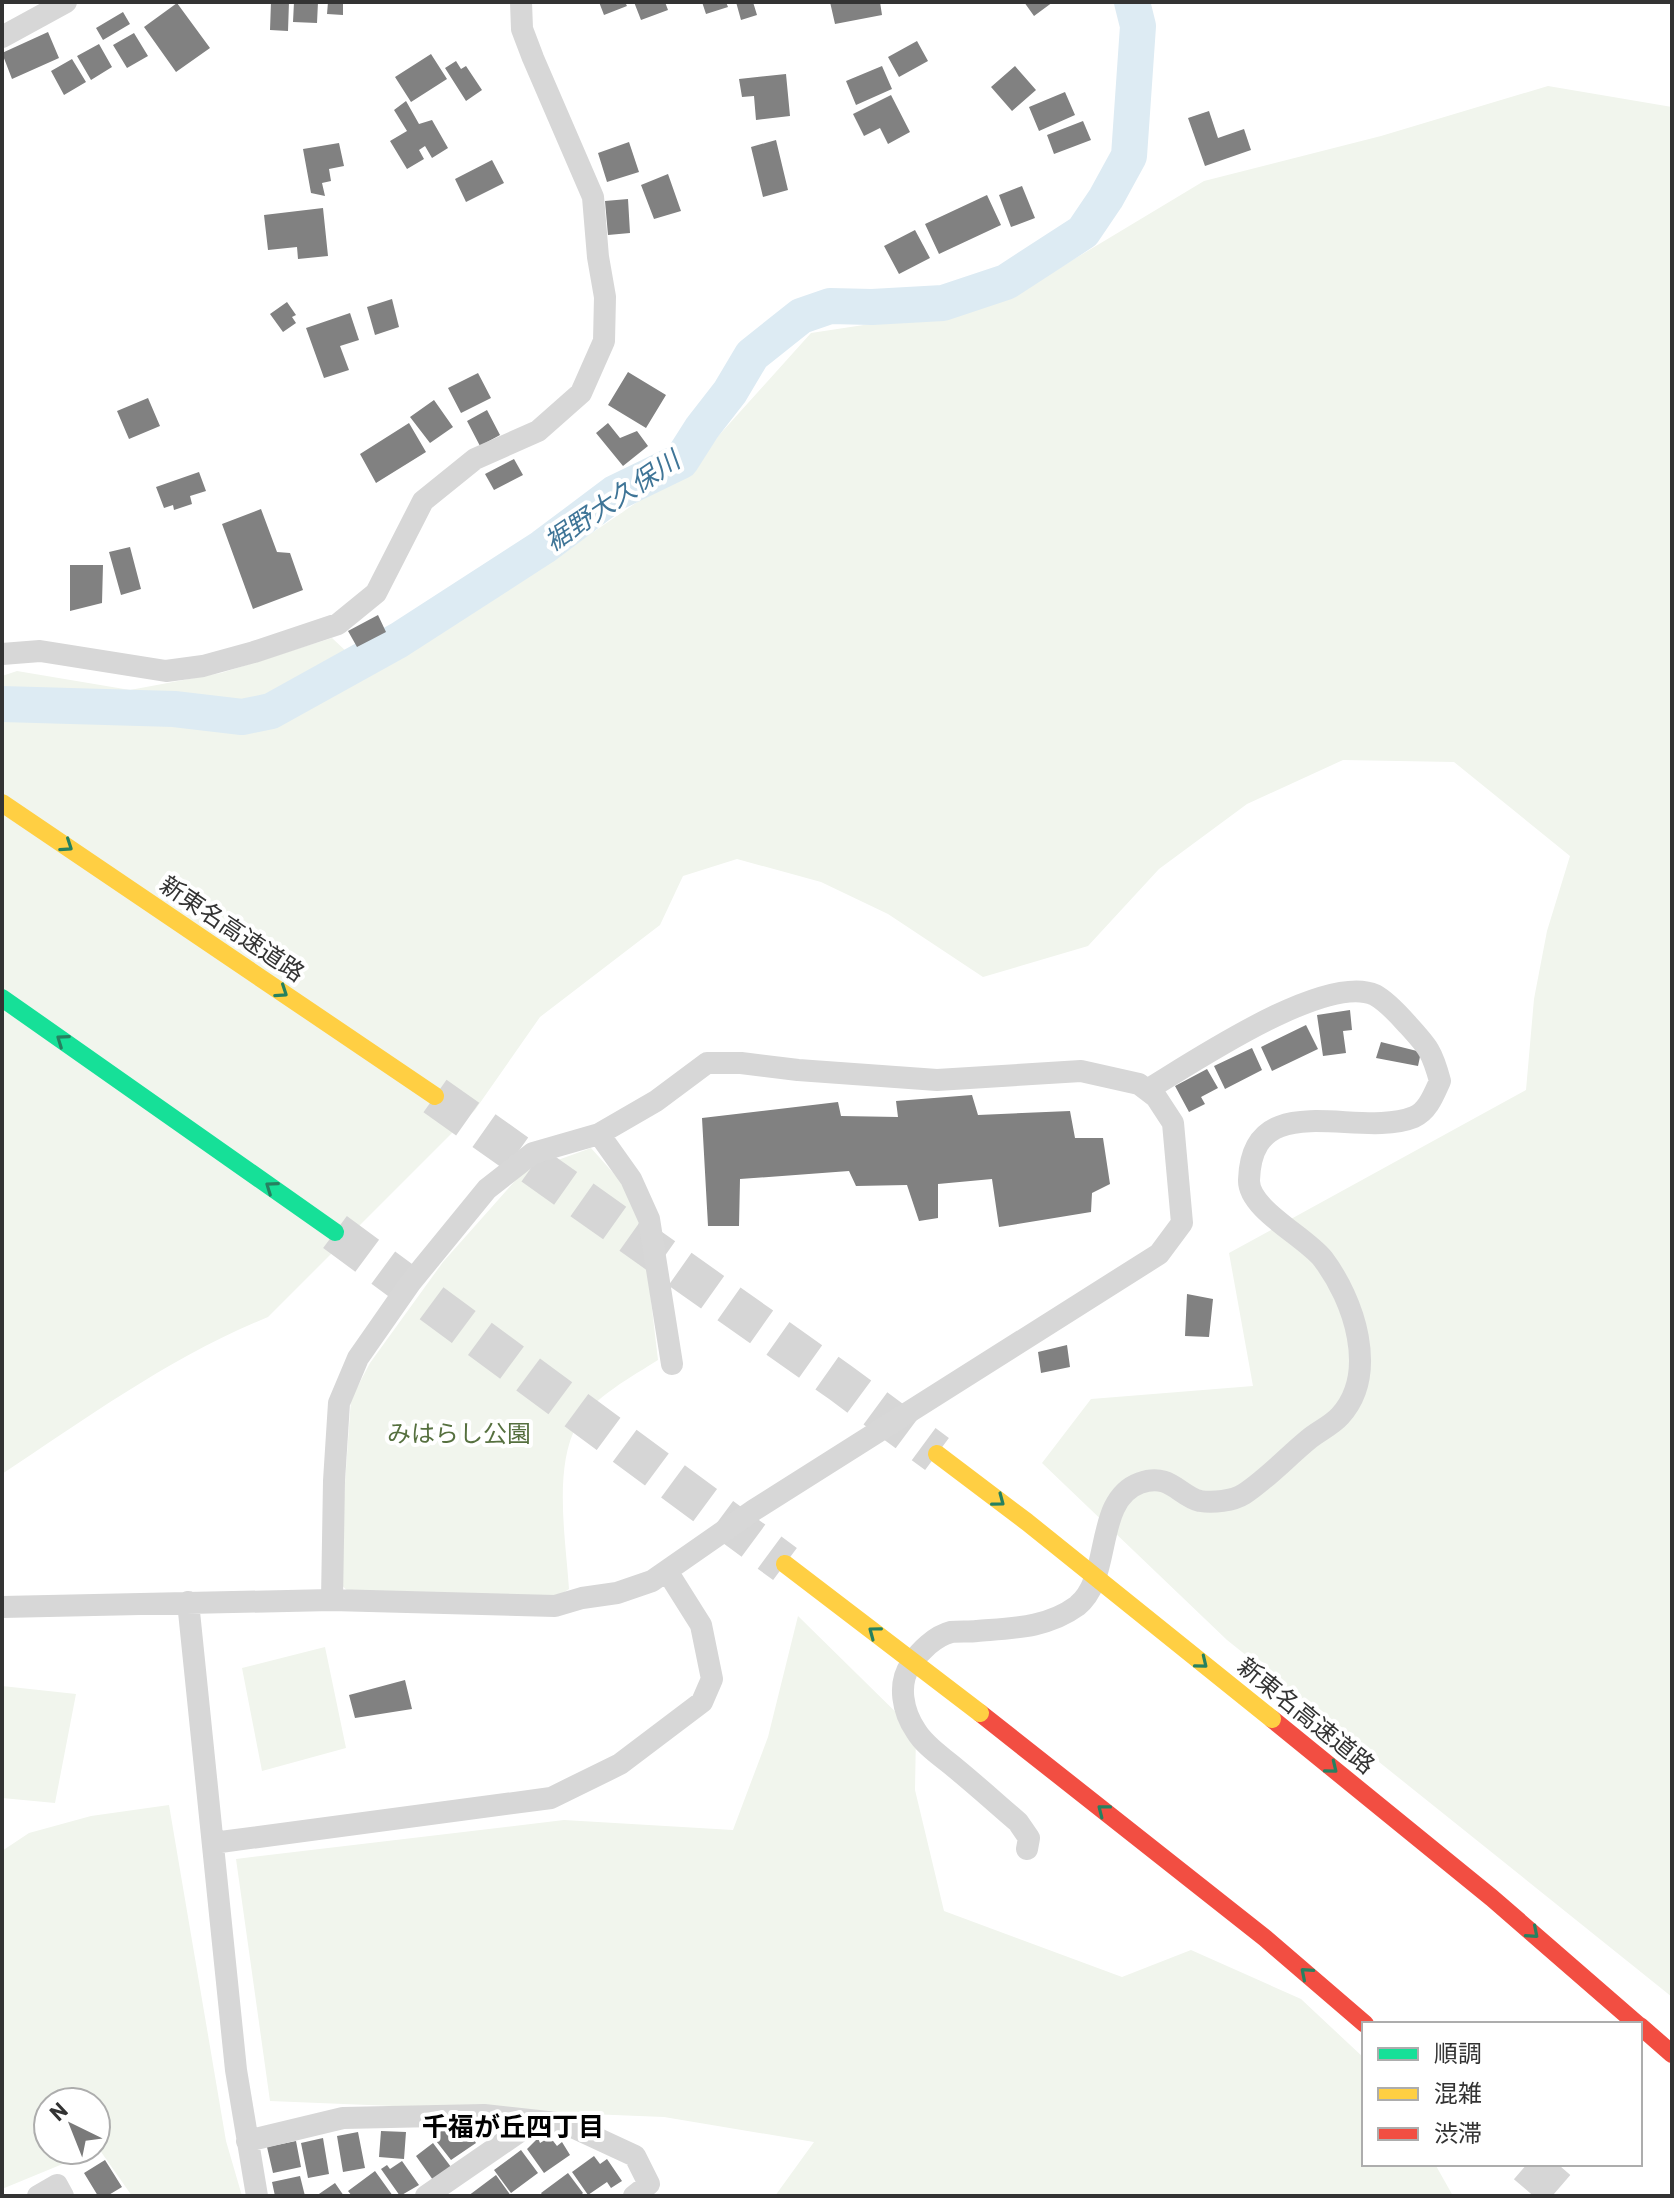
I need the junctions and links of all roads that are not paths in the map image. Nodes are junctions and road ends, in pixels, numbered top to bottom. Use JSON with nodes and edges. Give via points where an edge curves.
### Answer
{"nodes":[{"id":1,"x":66,"y":2,"type":"edge"},
{"id":2,"x":521,"y":2,"type":"edge"},
{"id":3,"x":2,"y":37,"type":"edge"},
{"id":4,"x":2,"y":654,"type":"edge"},
{"id":5,"x":2,"y":803,"type":"edge"},
{"id":6,"x":2,"y":998,"type":"edge"},
{"id":7,"x":1147,"y":1090,"type":"junction"},
{"id":8,"x":435,"y":1096,"type":"tunnel mouth"},
{"id":9,"x":599,"y":1134,"type":"junction"},
{"id":10,"x":335,"y":1232,"type":"tunnel mouth"},
{"id":11,"x":672,"y":1364,"type":"dead end"},
{"id":12,"x":937,"y":1454,"type":"tunnel mouth"},
{"id":13,"x":785,"y":1564,"type":"tunnel mouth"},
{"id":14,"x":667,"y":1571,"type":"junction"},
{"id":15,"x":332,"y":1600,"type":"junction"},
{"id":16,"x":188,"y":1602,"type":"junction"},
{"id":17,"x":2,"y":1607,"type":"edge"},
{"id":18,"x":213,"y":1843,"type":"junction"},
{"id":19,"x":1027,"y":1849,"type":"dead end"},
{"id":20,"x":1363,"y":2022,"type":"edge"},
{"id":21,"x":1636,"y":2022,"type":"edge"},
{"id":22,"x":1642,"y":2028,"type":"edge"},
{"id":23,"x":1672,"y":2054,"type":"edge"},
{"id":24,"x":535,"y":2121,"type":"junction"},
{"id":25,"x":247,"y":2141,"type":"junction"},
{"id":26,"x":38,"y":2196,"type":"edge"},
{"id":27,"x":63,"y":2196,"type":"edge"},
{"id":28,"x":257,"y":2196,"type":"edge"},
{"id":29,"x":426,"y":2196,"type":"edge"},
{"id":30,"x":634,"y":2196,"type":"edge"}],
"edges":[{"from":1,"to":3,"type":"street"},
{"from":2,"to":4,"type":"street","via":[[522,29],[593,197],[605,297],[604,341],[581,393],[538,431],[475,459],[423,501],[376,593],[338,624],[203,666],[166,671],[40,651]]},
{"from":5,"to":8,"type":"highway","name":"新東名高速道路","one_way":true},
{"from":10,"to":6,"type":"highway","one_way":true},
{"from":7,"to":9,"type":"street","via":[[1081,1071],[937,1080],[707,1063]]},
{"from":7,"to":14,"type":"street","via":[[1173,1123],[1180,1194],[1182,1223],[1159,1254],[754,1510]]},
{"from":7,"to":19,"type":"street","via":[[1275,1015],[1312,999],[1346,993],[1374,995],[1401,1017],[1432,1053],[1440,1081],[1430,1102],[1415,1116],[1388,1122],[1304,1120],[1277,1127],[1258,1141],[1250,1166],[1249,1185],[1258,1202],[1323,1259],[1344,1294],[1362,1360],[1354,1395],[1340,1417],[1242,1496],[1199,1501],[1158,1480],[1140,1483],[1118,1504],[1088,1595],[1075,1607],[1029,1628],[950,1632],[918,1654],[907,1669],[904,1709],[916,1732],[1018,1822],[1029,1838]]},
{"from":9,"to":11,"type":"street","via":[[631,1179],[649,1219]]},
{"from":9,"to":15,"type":"street","via":[[533,1153],[487,1189],[358,1358],[339,1403]]},
{"from":12,"to":21,"type":"highway","name":"新東名高速道路","one_way":true,"bridge":true,"via":[[1272,1719]]},
{"from":20,"to":13,"type":"highway","one_way":true,"bridge":true,"via":[[1265,1938]]},
{"from":14,"to":15,"type":"street","via":[[617,1593],[555,1606]]},
{"from":14,"to":18,"type":"street","via":[[701,1625],[712,1679],[702,1702],[620,1764],[551,1798]]},
{"from":15,"to":16,"type":"street"},
{"from":16,"to":17,"type":"street"},
{"from":16,"to":18,"type":"street"},
{"from":18,"to":25,"type":"street"},
{"from":22,"to":23,"type":"highway","name":"新東名高速道路"},
{"from":24,"to":25,"type":"street","via":[[484,2115],[343,2118]]},
{"from":24,"to":29,"type":"street"},
{"from":24,"to":30,"type":"street","via":[[566,2124],[635,2156],[649,2184]]},
{"from":25,"to":28,"type":"street"},
{"from":26,"to":27,"type":"street","via":[[57,2185]]}]}
